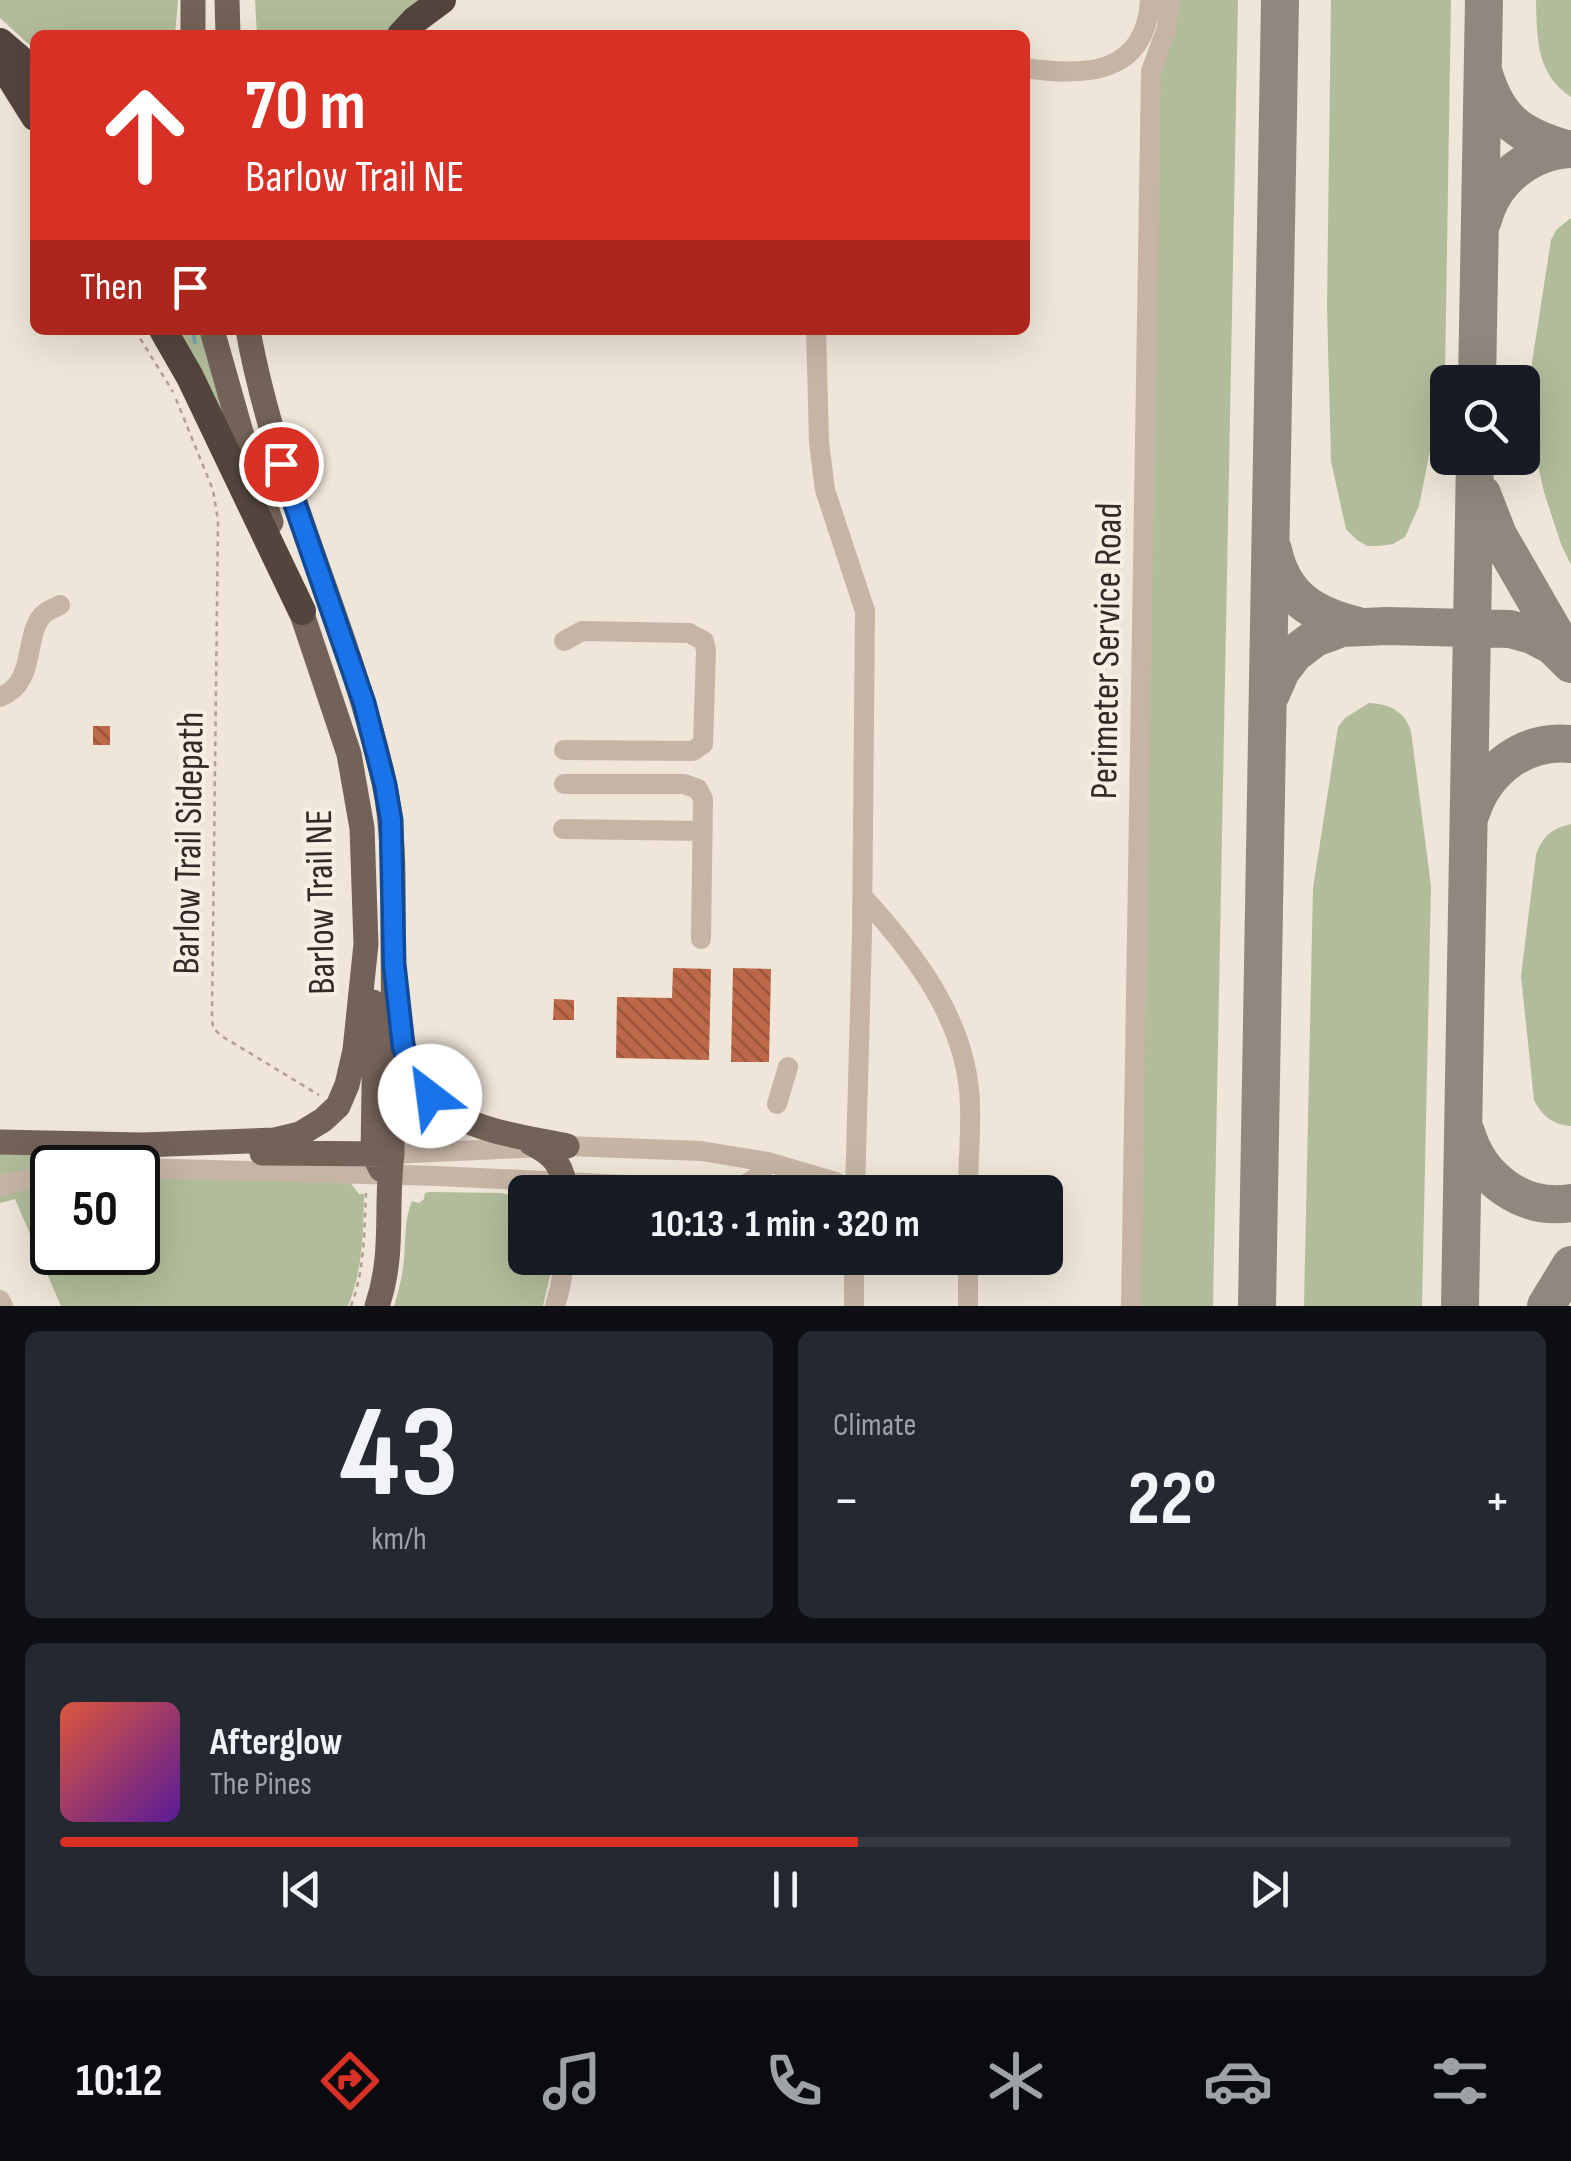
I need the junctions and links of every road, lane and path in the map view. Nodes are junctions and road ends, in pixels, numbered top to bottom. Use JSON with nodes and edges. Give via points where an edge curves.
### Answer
{"nodes":[{"id":1,"x":193,"y":0,"type":"edge"},
{"id":2,"x":228,"y":0,"type":"edge"},
{"id":3,"x":442,"y":0,"type":"edge"},
{"id":4,"x":1150,"y":0,"type":"edge"},
{"id":5,"x":1168,"y":0,"type":"edge"},
{"id":6,"x":193,"y":30,"type":"edge"},
{"id":7,"x":228,"y":30,"type":"edge"},
{"id":8,"x":406,"y":30,"type":"edge"},
{"id":9,"x":0,"y":42,"type":"edge"},
{"id":10,"x":0,"y":61,"type":"edge"},
{"id":11,"x":30,"y":68,"type":"edge"},
{"id":12,"x":1030,"y":68,"type":"edge"},
{"id":13,"x":30,"y":109,"type":"edge"},
{"id":14,"x":138,"y":335,"type":"edge"},
{"id":15,"x":166,"y":335,"type":"edge"},
{"id":16,"x":213,"y":335,"type":"edge"},
{"id":17,"x":249,"y":335,"type":"edge"},
{"id":18,"x":816,"y":335,"type":"edge"},
{"id":19,"x":60,"y":605,"type":"dead end"},
{"id":20,"x":302,"y":611,"type":"junction"},
{"id":21,"x":564,"y":642,"type":"dead end"},
{"id":22,"x":0,"y":697,"type":"edge"},
{"id":23,"x":564,"y":750,"type":"dead end"},
{"id":24,"x":564,"y":784,"type":"dead end"},
{"id":25,"x":563,"y":828,"type":"dead end"},
{"id":26,"x":702,"y":831,"type":"junction"},
{"id":27,"x":863,"y":897,"type":"junction"},
{"id":28,"x":701,"y":939,"type":"dead end"},
{"id":29,"x":366,"y":944,"type":"junction"},
{"id":30,"x":394,"y":964,"type":"junction"},
{"id":31,"x":788,"y":1067,"type":"dead end"},
{"id":32,"x":329,"y":1100,"type":"dead end"},
{"id":33,"x":777,"y":1104,"type":"dead end"},
{"id":34,"x":0,"y":1142,"type":"edge"},
{"id":35,"x":30,"y":1145,"type":"edge"},
{"id":36,"x":555,"y":1148,"type":"junction"},
{"id":37,"x":160,"y":1154,"type":"edge"},
{"id":38,"x":160,"y":1155,"type":"edge"},
{"id":39,"x":385,"y":1161,"type":"junction"},
{"id":40,"x":768,"y":1162,"type":"junction"},
{"id":41,"x":561,"y":1175,"type":"edge"},
{"id":42,"x":759,"y":1175,"type":"edge"},
{"id":43,"x":814,"y":1175,"type":"edge"},
{"id":44,"x":847,"y":1175,"type":"edge"},
{"id":45,"x":968,"y":1175,"type":"edge"},
{"id":46,"x":30,"y":1178,"type":"edge"},
{"id":47,"x":508,"y":1180,"type":"edge"},
{"id":48,"x":0,"y":1186,"type":"edge"},
{"id":49,"x":366,"y":1192,"type":"dead end"},
{"id":50,"x":562,"y":1275,"type":"edge"},
{"id":51,"x":854,"y":1275,"type":"edge"},
{"id":52,"x":968,"y":1275,"type":"edge"},
{"id":53,"x":350,"y":1306,"type":"edge"},
{"id":54,"x":377,"y":1306,"type":"edge"},
{"id":55,"x":555,"y":1306,"type":"edge"},
{"id":56,"x":854,"y":1306,"type":"edge"},
{"id":57,"x":968,"y":1306,"type":"edge"},
{"id":58,"x":1131,"y":1306,"type":"edge"}],
"edges":[{"from":1,"to":6,"type":"main road"},
{"from":2,"to":7,"type":"main road"},
{"from":3,"to":8,"type":"highway"},
{"from":4,"to":12,"type":"street","via":[[1139,45],[1114,64],[1078,73]]},
{"from":5,"to":58,"type":"street","name":"Perimeter Service Road","via":[[1168,28],[1151,71]]},
{"from":9,"to":11,"type":"highway"},
{"from":10,"to":13,"type":"highway"},
{"from":14,"to":32,"type":"path","name":"Barlow Trail Sidepath","via":[[174,395],[213,490],[218,522],[213,1027]]},
{"from":15,"to":20,"type":"highway"},
{"from":16,"to":20,"type":"main road","name":"Barlow Trail NE"},
{"from":17,"to":30,"type":"main road","name":"Barlow Trail NE","via":[[281,464],[364,703],[385,785]]},
{"from":18,"to":27,"type":"street","via":[[824,490],[865,612]]},
{"from":19,"to":22,"type":"street","via":[[36,625],[19,682]]},
{"from":20,"to":29,"type":"main road","name":"Barlow Trail NE","via":[[360,804]]},
{"from":21,"to":23,"type":"street","via":[[582,631],[689,633],[704,641],[706,651],[706,733],[692,752]]},
{"from":24,"to":26,"type":"street","via":[[684,784],[703,798]]},
{"from":25,"to":26,"type":"street"},
{"from":26,"to":28,"type":"street"},
{"from":27,"to":44,"type":"street"},
{"from":27,"to":45,"type":"street","via":[[947,1011],[970,1104]]},
{"from":29,"to":37,"type":"main road","name":"Barlow Trail NE","via":[[351,1068],[331,1113],[300,1134],[275,1140]]},
{"from":29,"to":39,"type":"main road"},
{"from":30,"to":36,"type":"main road","via":[[407,1060],[439,1106],[465,1122]]},
{"from":30,"to":39,"type":"main road","name":"Barlow Trail NE"},
{"from":31,"to":33,"type":"street"},
{"from":34,"to":35,"type":"main road"},
{"from":36,"to":39,"type":"street"},
{"from":36,"to":40,"type":"street","via":[[701,1151]]},
{"from":36,"to":41,"type":"main road"},
{"from":38,"to":39,"type":"main road"},
{"from":39,"to":47,"type":"street"},
{"from":39,"to":54,"type":"main road","via":[[389,1252]]},
{"from":40,"to":42,"type":"street"},
{"from":40,"to":43,"type":"street"},
{"from":46,"to":48,"type":"street"},
{"from":49,"to":53,"type":"path","via":[[364,1255]]},
{"from":50,"to":55,"type":"street"},
{"from":51,"to":56,"type":"street"},
{"from":52,"to":57,"type":"street"}]}
